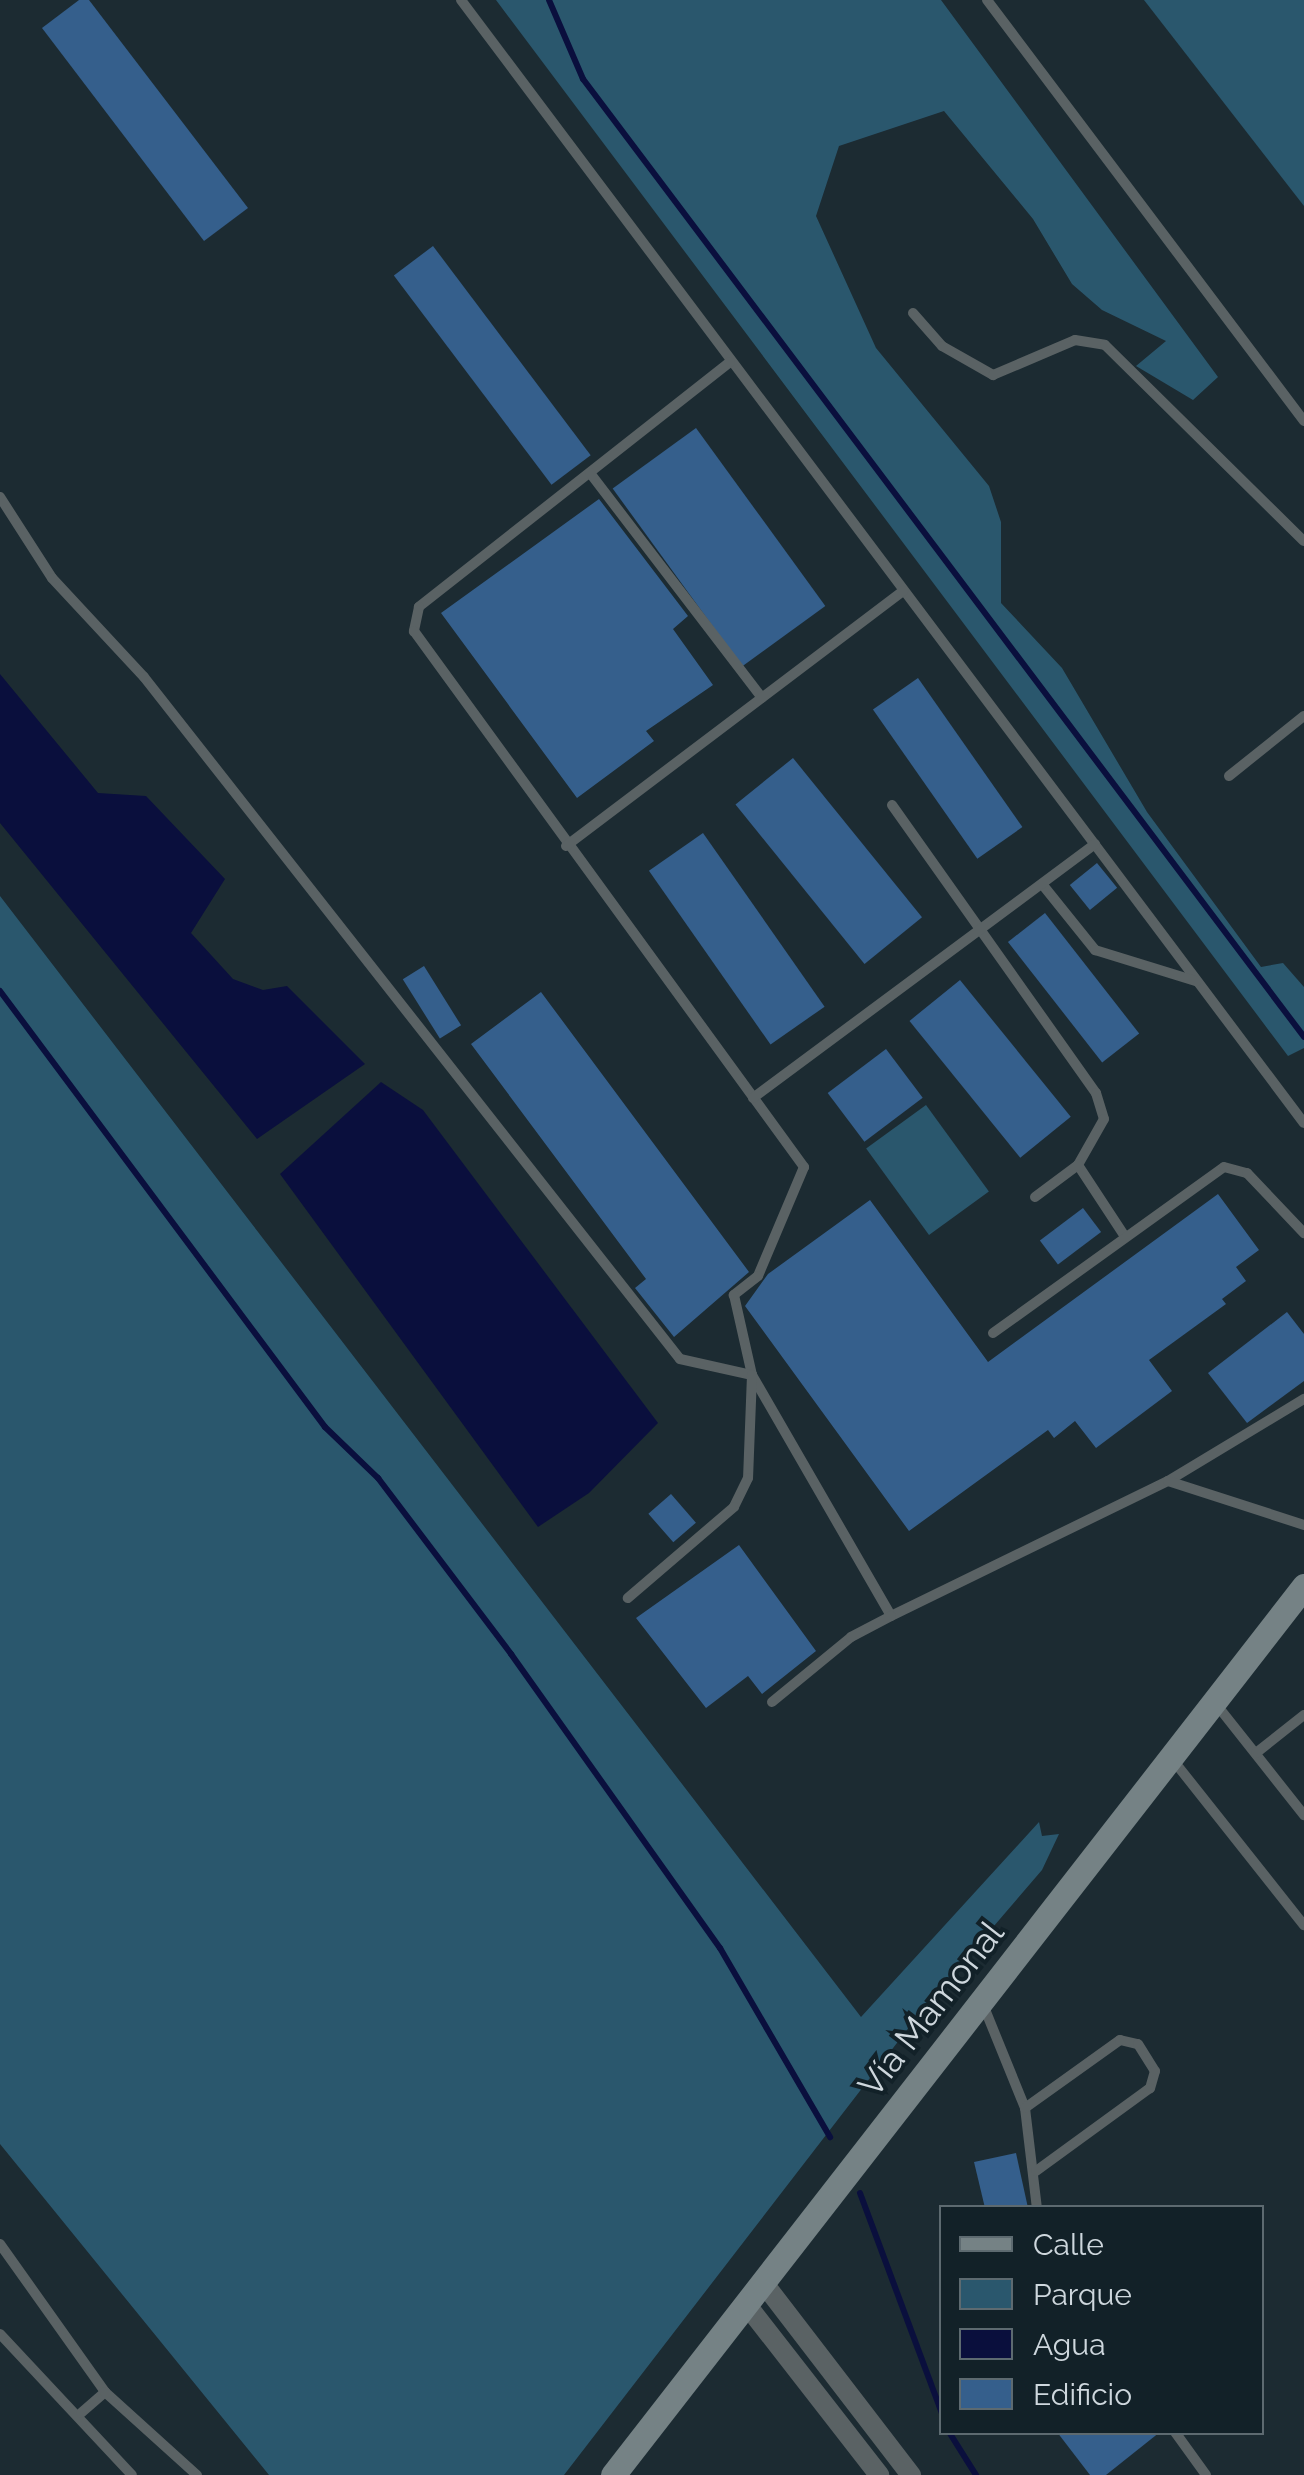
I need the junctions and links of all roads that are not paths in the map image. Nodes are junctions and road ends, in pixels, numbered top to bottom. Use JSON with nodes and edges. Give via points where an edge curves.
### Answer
{"nodes":[{"id":1,"x":462,"y":0,"type":"edge"},
{"id":2,"x":987,"y":0,"type":"edge"},
{"id":3,"x":913,"y":313,"type":"dead end"},
{"id":4,"x":730,"y":362,"type":"junction"},
{"id":5,"x":1304,"y":421,"type":"edge"},
{"id":6,"x":590,"y":473,"type":"junction"},
{"id":7,"x":0,"y":497,"type":"edge"},
{"id":8,"x":1304,"y":541,"type":"edge"},
{"id":9,"x":903,"y":590,"type":"junction"},
{"id":10,"x":762,"y":698,"type":"junction"},
{"id":11,"x":1304,"y":716,"type":"edge"},
{"id":12,"x":1229,"y":776,"type":"dead end"},
{"id":13,"x":892,"y":805,"type":"dead end"},
{"id":14,"x":1096,"y":844,"type":"junction"},
{"id":15,"x":566,"y":846,"type":"junction"},
{"id":16,"x":1042,"y":884,"type":"junction"},
{"id":17,"x":980,"y":932,"type":"junction"},
{"id":18,"x":1197,"y":981,"type":"junction"},
{"id":19,"x":753,"y":1098,"type":"junction"},
{"id":20,"x":1304,"y":1123,"type":"edge"},
{"id":21,"x":1078,"y":1164,"type":"junction"},
{"id":22,"x":1035,"y":1198,"type":"dead end"},
{"id":23,"x":1304,"y":1233,"type":"edge"},
{"id":24,"x":1124,"y":1235,"type":"junction"},
{"id":25,"x":994,"y":1333,"type":"dead end"},
{"id":26,"x":752,"y":1374,"type":"junction"},
{"id":27,"x":1304,"y":1400,"type":"edge"},
{"id":28,"x":1168,"y":1480,"type":"junction"},
{"id":29,"x":1304,"y":1526,"type":"edge"},
{"id":30,"x":1304,"y":1586,"type":"edge"},
{"id":31,"x":628,"y":1598,"type":"dead end"},
{"id":32,"x":891,"y":1616,"type":"junction"},
{"id":33,"x":772,"y":1702,"type":"dead end"},
{"id":34,"x":1216,"y":1704,"type":"junction"},
{"id":35,"x":1304,"y":1715,"type":"edge"},
{"id":36,"x":1256,"y":1753,"type":"junction"},
{"id":37,"x":1173,"y":1760,"type":"junction"},
{"id":38,"x":1304,"y":1816,"type":"edge"},
{"id":39,"x":1304,"y":1924,"type":"edge"},
{"id":40,"x":982,"y":2001,"type":"junction"},
{"id":41,"x":1024,"y":2108,"type":"junction"},
{"id":42,"x":1036,"y":2171,"type":"junction"},
{"id":43,"x":1037,"y":2205,"type":"edge"},
{"id":44,"x":0,"y":2244,"type":"edge"},
{"id":45,"x":762,"y":2281,"type":"junction"},
{"id":46,"x":746,"y":2304,"type":"junction"},
{"id":47,"x":0,"y":2334,"type":"edge"},
{"id":48,"x":105,"y":2392,"type":"junction"},
{"id":49,"x":82,"y":2414,"type":"junction"},
{"id":50,"x":1177,"y":2435,"type":"edge"},
{"id":51,"x":132,"y":2475,"type":"edge"},
{"id":52,"x":197,"y":2475,"type":"edge"},
{"id":53,"x":613,"y":2475,"type":"edge"},
{"id":54,"x":879,"y":2475,"type":"edge"},
{"id":55,"x":911,"y":2475,"type":"edge"},
{"id":56,"x":1206,"y":2475,"type":"edge"}],
"edges":[{"from":1,"to":4,"type":"lane"},
{"from":2,"to":5,"type":"lane"},
{"from":3,"to":8,"type":"lane","via":[[942,346],[994,375],[1076,340],[1105,345]]},
{"from":4,"to":6,"type":"lane"},
{"from":4,"to":9,"type":"lane"},
{"from":6,"to":10,"type":"lane"},
{"from":6,"to":15,"type":"lane","via":[[420,608],[414,631]]},
{"from":7,"to":26,"type":"lane","via":[[52,578],[144,677],[680,1359]]},
{"from":9,"to":10,"type":"lane"},
{"from":9,"to":14,"type":"lane"},
{"from":10,"to":15,"type":"lane"},
{"from":11,"to":12,"type":"lane"},
{"from":13,"to":17,"type":"lane"},
{"from":14,"to":16,"type":"lane"},
{"from":14,"to":18,"type":"lane"},
{"from":15,"to":19,"type":"lane"},
{"from":16,"to":17,"type":"lane"},
{"from":16,"to":18,"type":"lane","via":[[1096,950]]},
{"from":17,"to":19,"type":"lane"},
{"from":17,"to":21,"type":"lane","via":[[1096,1093],[1104,1119]]},
{"from":18,"to":20,"type":"lane"},
{"from":19,"to":26,"type":"lane","via":[[805,1170],[758,1276],[734,1295]]},
{"from":21,"to":22,"type":"lane"},
{"from":21,"to":24,"type":"lane"},
{"from":23,"to":24,"type":"lane","via":[[1246,1173],[1224,1168]]},
{"from":24,"to":25,"type":"lane"},
{"from":26,"to":31,"type":"lane","via":[[748,1478],[734,1507]]},
{"from":26,"to":32,"type":"lane"},
{"from":27,"to":28,"type":"lane"},
{"from":28,"to":29,"type":"lane"},
{"from":28,"to":32,"type":"lane"},
{"from":30,"to":34,"type":"street","name":"Vía Mamonal"},
{"from":32,"to":33,"type":"lane","via":[[851,1636]]},
{"from":34,"to":36,"type":"lane"},
{"from":34,"to":37,"type":"street","name":"Vía Mamonal"},
{"from":35,"to":36,"type":"lane"},
{"from":36,"to":38,"type":"lane"},
{"from":37,"to":39,"type":"lane"},
{"from":37,"to":40,"type":"street","name":"Vía Mamonal"},
{"from":40,"to":41,"type":"lane"},
{"from":40,"to":45,"type":"street","name":"Vía Mamonal"},
{"from":41,"to":42,"type":"lane"},
{"from":41,"to":42,"type":"lane","via":[[1120,2040],[1138,2044],[1155,2071],[1150,2088]]},
{"from":42,"to":43,"type":"lane"},
{"from":44,"to":48,"type":"lane"},
{"from":45,"to":46,"type":"street","name":"Vía Mamonal"},
{"from":45,"to":55,"type":"street"},
{"from":46,"to":53,"type":"street","name":"Vía Mamonal"},
{"from":46,"to":54,"type":"street"},
{"from":47,"to":49,"type":"lane"},
{"from":48,"to":49,"type":"lane"},
{"from":48,"to":52,"type":"lane"},
{"from":49,"to":51,"type":"lane"},
{"from":50,"to":56,"type":"lane"}]}
